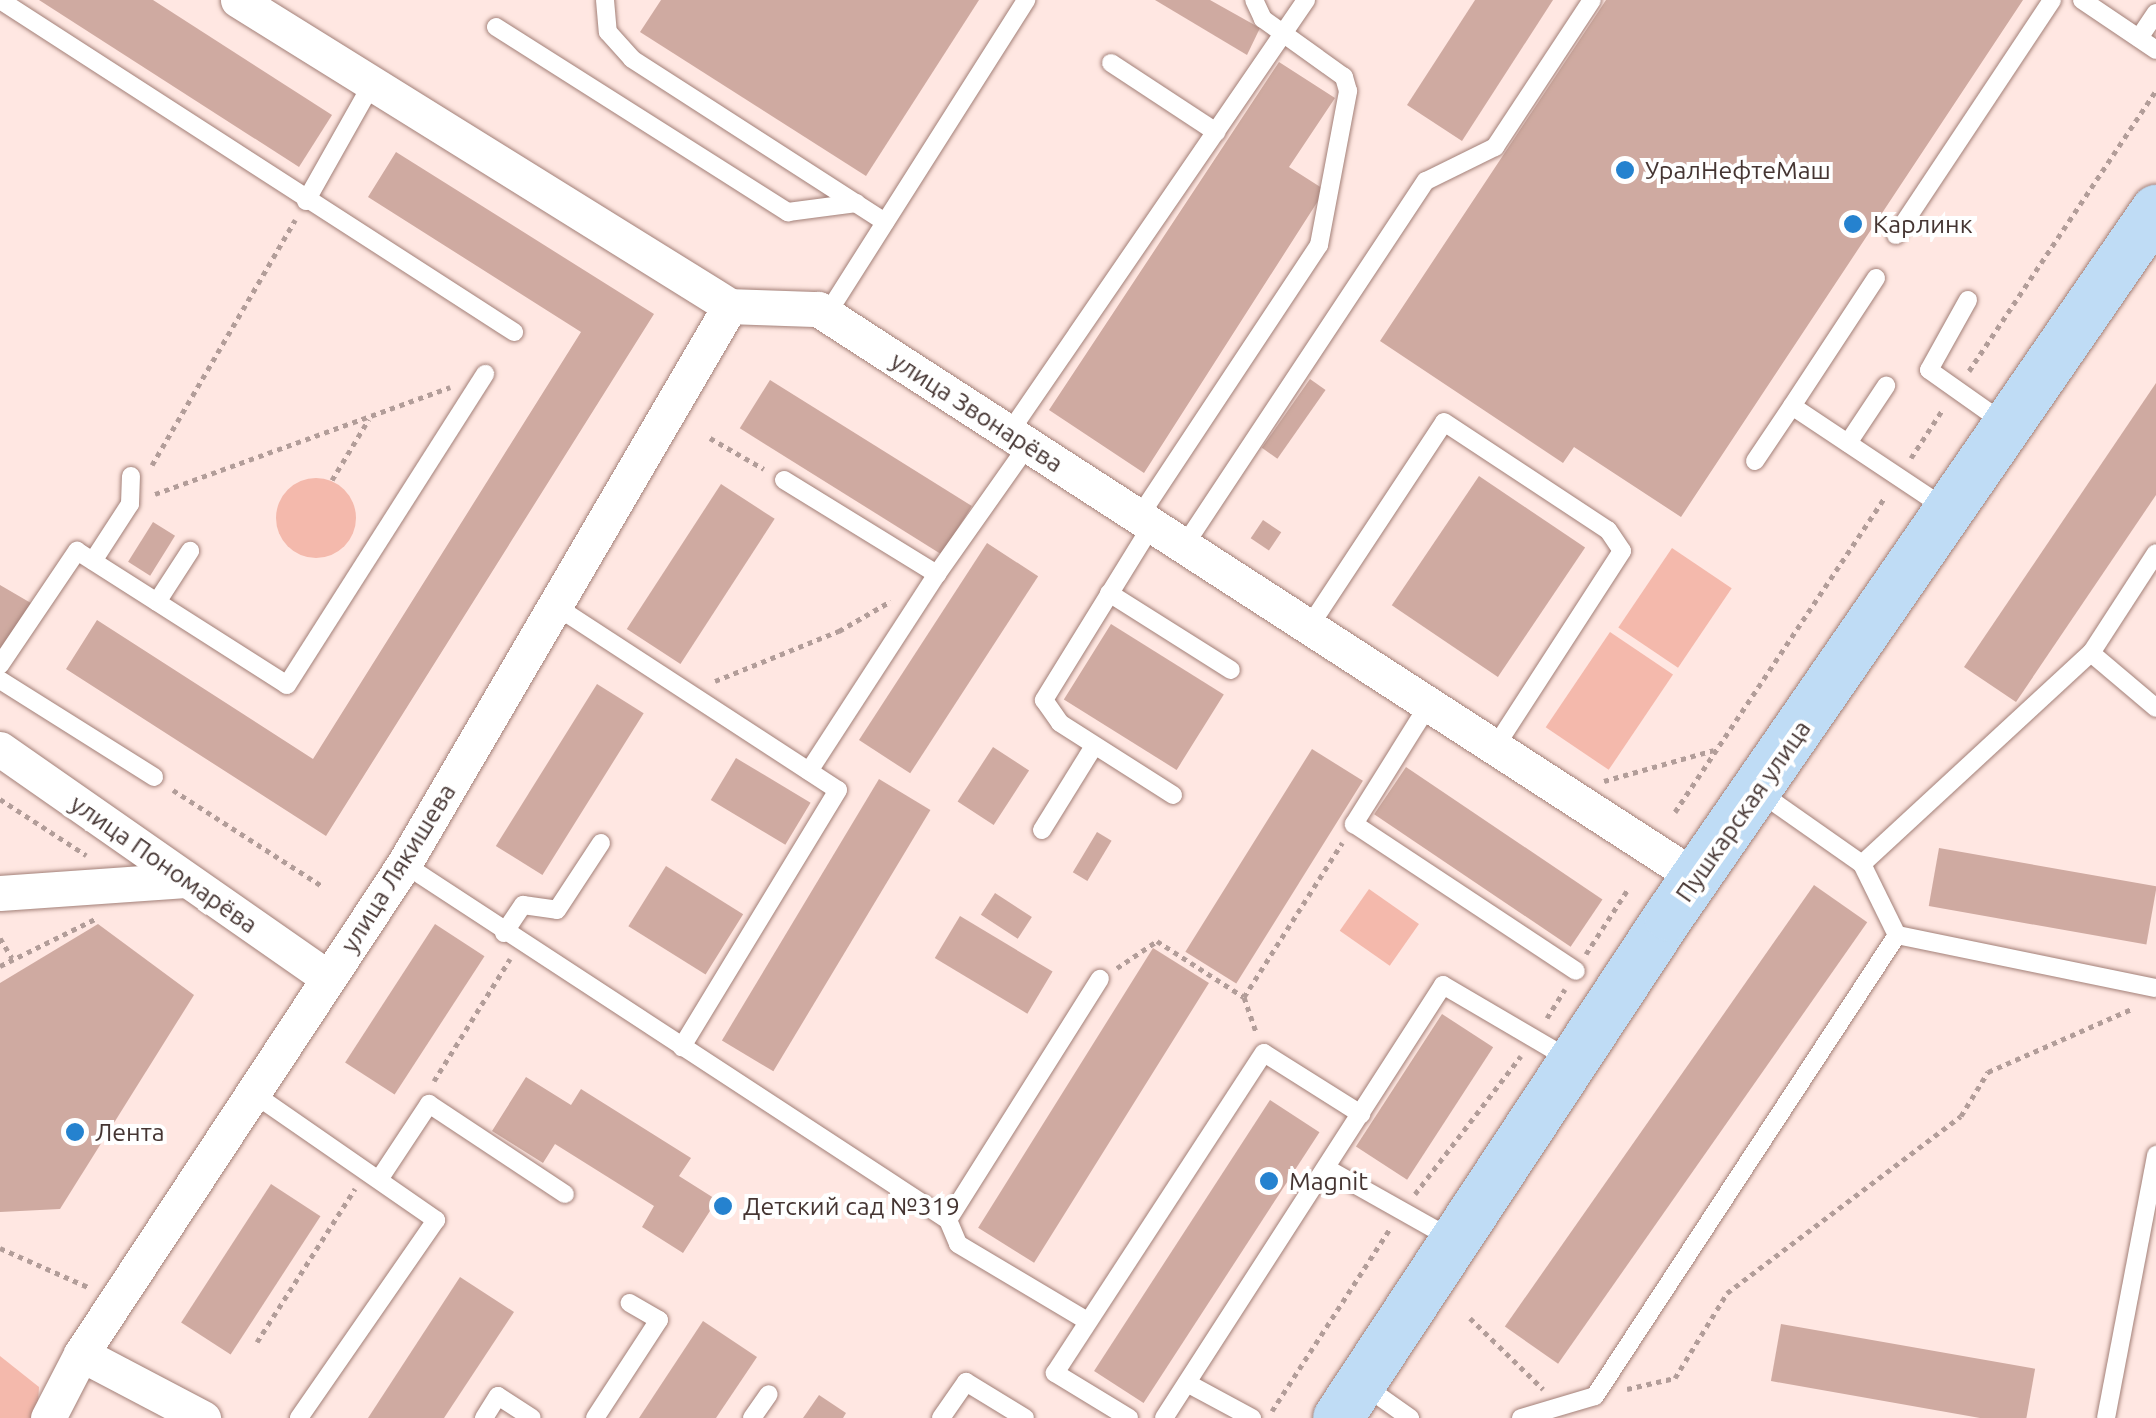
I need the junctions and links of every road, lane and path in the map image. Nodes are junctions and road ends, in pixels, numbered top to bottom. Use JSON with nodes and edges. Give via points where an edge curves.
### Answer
{"nodes":[{"id":1,"x":0,"y":0,"type":"edge"},
{"id":2,"x":238,"y":0,"type":"edge"},
{"id":3,"x":605,"y":0,"type":"edge"},
{"id":4,"x":1026,"y":0,"type":"edge"},
{"id":5,"x":1254,"y":0,"type":"edge"},
{"id":6,"x":1306,"y":0,"type":"edge"},
{"id":7,"x":1592,"y":0,"type":"edge"},
{"id":8,"x":2052,"y":0,"type":"edge"},
{"id":9,"x":2082,"y":0,"type":"edge"},
{"id":10,"x":2156,"y":13,"type":"edge"},
{"id":11,"x":496,"y":27,"type":"dead end"},
{"id":12,"x":1284,"y":33,"type":"junction"},
{"id":13,"x":2139,"y":38,"type":"junction"},
{"id":14,"x":2156,"y":50,"type":"edge"},
{"id":15,"x":1111,"y":63,"type":"dead end"},
{"id":16,"x":373,"y":82,"type":"junction"},
{"id":17,"x":2156,"y":91,"type":"edge"},
{"id":18,"x":1216,"y":132,"type":"junction"},
{"id":19,"x":306,"y":201,"type":"junction"},
{"id":20,"x":856,"y":203,"type":"junction"},
{"id":21,"x":2156,"y":210,"type":"edge"},
{"id":22,"x":886,"y":222,"type":"junction"},
{"id":23,"x":1896,"y":235,"type":"dead end"},
{"id":24,"x":1876,"y":278,"type":"dead end"},
{"id":25,"x":1968,"y":300,"type":"dead end"},
{"id":26,"x":730,"y":306,"type":"junction"},
{"id":27,"x":826,"y":314,"type":"junction"},
{"id":28,"x":514,"y":332,"type":"dead end"},
{"id":29,"x":484,"y":374,"type":"joint"},
{"id":30,"x":1886,"y":386,"type":"dead end"},
{"id":31,"x":1956,"y":391,"type":"junction"},
{"id":32,"x":1792,"y":406,"type":"junction"},
{"id":33,"x":371,"y":416,"type":"junction"},
{"id":34,"x":2009,"y":426,"type":"junction"},
{"id":35,"x":710,"y":438,"type":"dead end"},
{"id":36,"x":1018,"y":439,"type":"junction"},
{"id":37,"x":1848,"y":444,"type":"junction"},
{"id":38,"x":1755,"y":461,"type":"dead end"},
{"id":39,"x":131,"y":476,"type":"dead end"},
{"id":40,"x":1898,"y":477,"type":"junction"},
{"id":41,"x":332,"y":480,"type":"dead end"},
{"id":42,"x":784,"y":480,"type":"joint"},
{"id":43,"x":130,"y":504,"type":"junction"},
{"id":44,"x":1950,"y":512,"type":"junction"},
{"id":45,"x":1146,"y":521,"type":"junction"},
{"id":46,"x":1184,"y":546,"type":"junction"},
{"id":47,"x":190,"y":551,"type":"dead end"},
{"id":48,"x":2156,"y":553,"type":"edge"},
{"id":49,"x":93,"y":561,"type":"junction"},
{"id":50,"x":937,"y":574,"type":"junction"},
{"id":51,"x":1109,"y":593,"type":"junction"},
{"id":52,"x":157,"y":602,"type":"junction"},
{"id":53,"x":557,"y":606,"type":"junction"},
{"id":54,"x":1308,"y":626,"type":"junction"},
{"id":55,"x":2091,"y":653,"type":"junction"},
{"id":56,"x":0,"y":665,"type":"edge"},
{"id":57,"x":1231,"y":670,"type":"dead end"},
{"id":58,"x":0,"y":680,"type":"edge"},
{"id":59,"x":685,"y":693,"type":"junction"},
{"id":60,"x":1429,"y":704,"type":"junction"},
{"id":61,"x":2156,"y":708,"type":"edge"},
{"id":62,"x":1094,"y":746,"type":"junction"},
{"id":63,"x":1495,"y":747,"type":"junction"},
{"id":64,"x":0,"y":750,"type":"edge"},
{"id":65,"x":1717,"y":750,"type":"junction"},
{"id":66,"x":809,"y":771,"type":"junction"},
{"id":67,"x":154,"y":777,"type":"joint"},
{"id":68,"x":1596,"y":783,"type":"dead end"},
{"id":69,"x":1758,"y":791,"type":"junction"},
{"id":70,"x":1174,"y":795,"type":"dead end"},
{"id":71,"x":0,"y":799,"type":"edge"},
{"id":72,"x":1675,"y":812,"type":"dead end"},
{"id":73,"x":1354,"y":824,"type":"junction"},
{"id":74,"x":1042,"y":830,"type":"dead end"},
{"id":75,"x":601,"y":843,"type":"dead end"},
{"id":76,"x":404,"y":864,"type":"junction"},
{"id":77,"x":1862,"y":864,"type":"junction"},
{"id":78,"x":1697,"y":878,"type":"junction"},
{"id":79,"x":186,"y":880,"type":"junction"},
{"id":80,"x":130,"y":884,"type":"junction"},
{"id":81,"x":322,"y":886,"type":"dead end"},
{"id":82,"x":1628,"y":889,"type":"dead end"},
{"id":83,"x":0,"y":893,"type":"edge"},
{"id":84,"x":98,"y":917,"type":"dead end"},
{"id":85,"x":1897,"y":935,"type":"junction"},
{"id":86,"x":0,"y":938,"type":"edge"},
{"id":87,"x":512,"y":938,"type":"junction"},
{"id":88,"x":12,"y":958,"type":"junction"},
{"id":89,"x":0,"y":966,"type":"edge"},
{"id":90,"x":1576,"y":970,"type":"junction"},
{"id":91,"x":328,"y":978,"type":"junction"},
{"id":92,"x":1100,"y":980,"type":"joint"},
{"id":93,"x":2156,"y":988,"type":"edge"},
{"id":94,"x":1244,"y":997,"type":"junction"},
{"id":95,"x":2138,"y":1006,"type":"dead end"},
{"id":96,"x":682,"y":1047,"type":"junction"},
{"id":97,"x":1555,"y":1051,"type":"junction"},
{"id":98,"x":1264,"y":1054,"type":"junction"},
{"id":99,"x":257,"y":1096,"type":"junction"},
{"id":100,"x":429,"y":1104,"type":"junction"},
{"id":101,"x":1361,"y":1114,"type":"junction"},
{"id":102,"x":2156,"y":1155,"type":"edge"},
{"id":103,"x":1326,"y":1168,"type":"junction"},
{"id":104,"x":374,"y":1174,"type":"junction"},
{"id":105,"x":565,"y":1194,"type":"dead end"},
{"id":106,"x":1403,"y":1210,"type":"junction"},
{"id":107,"x":948,"y":1220,"type":"junction"},
{"id":108,"x":1452,"y":1239,"type":"junction"},
{"id":109,"x":0,"y":1248,"type":"edge"},
{"id":110,"x":105,"y":1292,"type":"dead end"},
{"id":111,"x":628,"y":1303,"type":"dead end"},
{"id":112,"x":1470,"y":1318,"type":"dead end"},
{"id":113,"x":1087,"y":1320,"type":"junction"},
{"id":114,"x":256,"y":1342,"type":"dead end"},
{"id":115,"x":81,"y":1354,"type":"junction"},
{"id":116,"x":1187,"y":1384,"type":"junction"},
{"id":117,"x":769,"y":1394,"type":"dead end"},
{"id":118,"x":1594,"y":1396,"type":"junction"},
{"id":119,"x":1350,"y":1401,"type":"edge"},
{"id":120,"x":1530,"y":1416,"type":"edge"},
{"id":121,"x":48,"y":1418,"type":"edge"},
{"id":122,"x":203,"y":1418,"type":"edge"},
{"id":123,"x":299,"y":1418,"type":"edge"},
{"id":124,"x":484,"y":1418,"type":"edge"},
{"id":125,"x":532,"y":1418,"type":"edge"},
{"id":126,"x":594,"y":1418,"type":"edge"},
{"id":127,"x":752,"y":1418,"type":"edge"},
{"id":128,"x":941,"y":1418,"type":"edge"},
{"id":129,"x":1025,"y":1418,"type":"edge"},
{"id":130,"x":1129,"y":1418,"type":"edge"},
{"id":131,"x":1164,"y":1418,"type":"edge"},
{"id":132,"x":1252,"y":1418,"type":"edge"},
{"id":133,"x":1267,"y":1418,"type":"edge"},
{"id":134,"x":1410,"y":1418,"type":"edge"},
{"id":135,"x":1568,"y":1418,"type":"edge"},
{"id":136,"x":2106,"y":1418,"type":"edge"}],
"edges":[{"from":1,"to":19,"type":"lane"},
{"from":2,"to":16,"type":"street","name":"улица Звонарёва"},
{"from":3,"to":20,"type":"lane","via":[[608,32],[632,60]]},
{"from":4,"to":22,"type":"lane"},
{"from":5,"to":12,"type":"lane","via":[[1263,19]]},
{"from":6,"to":12,"type":"lane"},
{"from":7,"to":46,"type":"lane","via":[[1495,146],[1426,181]]},
{"from":8,"to":23,"type":"lane"},
{"from":9,"to":13,"type":"lane"},
{"from":10,"to":13,"type":"lane"},
{"from":11,"to":20,"type":"lane","via":[[788,212]]},
{"from":12,"to":18,"type":"lane"},
{"from":12,"to":45,"type":"lane","via":[[1344,77],[1348,91],[1320,246]]},
{"from":13,"to":14,"type":"lane"},
{"from":15,"to":18,"type":"lane"},
{"from":16,"to":19,"type":"lane"},
{"from":16,"to":26,"type":"street","name":"улица Звонарёва"},
{"from":17,"to":31,"type":"path"},
{"from":18,"to":36,"type":"lane"},
{"from":19,"to":28,"type":"lane"},
{"from":19,"to":43,"type":"path"},
{"from":20,"to":22,"type":"lane"},
{"from":21,"to":34,"type":"main road","name":"Пушкарская улица"},
{"from":22,"to":27,"type":"lane"},
{"from":24,"to":32,"type":"lane"},
{"from":25,"to":31,"type":"lane","via":[[1928,362]]},
{"from":26,"to":27,"type":"street","name":"улица Звонарёва"},
{"from":26,"to":53,"type":"street","name":"улица Лякишева"},
{"from":27,"to":36,"type":"street","name":"улица Звонарёва"},
{"from":29,"to":33,"type":"path"},
{"from":29,"to":52,"type":"lane","via":[[287,685]]},
{"from":30,"to":37,"type":"lane"},
{"from":31,"to":34,"type":"lane"},
{"from":31,"to":40,"type":"path"},
{"from":32,"to":37,"type":"lane"},
{"from":32,"to":38,"type":"lane"},
{"from":33,"to":41,"type":"path"},
{"from":33,"to":43,"type":"path"},
{"from":34,"to":44,"type":"main road","name":"Пушкарская улица"},
{"from":35,"to":42,"type":"path"},
{"from":36,"to":45,"type":"street","name":"улица Звонарёва"},
{"from":36,"to":50,"type":"lane"},
{"from":37,"to":40,"type":"lane"},
{"from":39,"to":43,"type":"lane"},
{"from":40,"to":44,"type":"lane"},
{"from":40,"to":65,"type":"path"},
{"from":42,"to":50,"type":"lane"},
{"from":43,"to":49,"type":"lane"},
{"from":44,"to":69,"type":"main road","name":"Пушкарская улица"},
{"from":45,"to":46,"type":"street","name":"улица Звонарёва"},
{"from":45,"to":51,"type":"lane"},
{"from":46,"to":54,"type":"street","name":"улица Звонарёва"},
{"from":47,"to":52,"type":"lane"},
{"from":48,"to":55,"type":"lane"},
{"from":49,"to":52,"type":"lane"},
{"from":49,"to":56,"type":"lane","via":[[77,550]]},
{"from":50,"to":59,"type":"path","via":[[838,632]]},
{"from":50,"to":66,"type":"lane"},
{"from":51,"to":57,"type":"lane"},
{"from":51,"to":62,"type":"lane","via":[[1044,700],[1048,714]]},
{"from":53,"to":59,"type":"lane"},
{"from":53,"to":76,"type":"street","name":"улица Лякишева"},
{"from":54,"to":60,"type":"street","name":"улица Звонарёва"},
{"from":54,"to":63,"type":"lane","via":[[1444,422],[1608,530],[1622,551]]},
{"from":55,"to":61,"type":"lane"},
{"from":55,"to":77,"type":"lane"},
{"from":58,"to":67,"type":"lane"},
{"from":59,"to":66,"type":"lane"},
{"from":60,"to":63,"type":"street","name":"улица Звонарёва"},
{"from":60,"to":73,"type":"lane"},
{"from":62,"to":70,"type":"lane"},
{"from":62,"to":74,"type":"lane"},
{"from":63,"to":78,"type":"street","name":"улица Звонарёва"},
{"from":64,"to":79,"type":"street","name":"улица Пономарёва"},
{"from":65,"to":68,"type":"path"},
{"from":65,"to":72,"type":"path"},
{"from":66,"to":96,"type":"lane","via":[[838,790]]},
{"from":67,"to":81,"type":"path"},
{"from":69,"to":77,"type":"lane"},
{"from":69,"to":78,"type":"main road","name":"Пушкарская улица"},
{"from":71,"to":80,"type":"path"},
{"from":73,"to":90,"type":"lane"},
{"from":73,"to":94,"type":"path"},
{"from":75,"to":87,"type":"lane","via":[[557,910],[524,904]]},
{"from":76,"to":87,"type":"lane"},
{"from":76,"to":91,"type":"street","name":"улица Лякишева"},
{"from":77,"to":85,"type":"lane"},
{"from":78,"to":97,"type":"main road","name":"Пушкарская улица"},
{"from":79,"to":80,"type":"street"},
{"from":79,"to":91,"type":"street","name":"улица Пономарёва"},
{"from":80,"to":83,"type":"street"},
{"from":82,"to":90,"type":"path"},
{"from":84,"to":88,"type":"path","via":[[44,950],[30,948]]},
{"from":85,"to":93,"type":"lane"},
{"from":85,"to":118,"type":"lane"},
{"from":86,"to":88,"type":"path"},
{"from":87,"to":96,"type":"lane"},
{"from":87,"to":100,"type":"path","via":[[436,1075]]},
{"from":88,"to":89,"type":"path"},
{"from":90,"to":97,"type":"path"},
{"from":91,"to":99,"type":"street","name":"улица Лякишева"},
{"from":92,"to":94,"type":"path","via":[[1157,940]]},
{"from":92,"to":107,"type":"lane"},
{"from":94,"to":98,"type":"path"},
{"from":95,"to":118,"type":"path","via":[[1988,1072],[1961,1116],[1727,1293],[1675,1378]]},
{"from":96,"to":107,"type":"lane"},
{"from":97,"to":101,"type":"lane","via":[[1443,986]]},
{"from":97,"to":106,"type":"path"},
{"from":97,"to":108,"type":"main road","name":"Пушкарская улица"},
{"from":98,"to":101,"type":"lane"},
{"from":98,"to":113,"type":"lane"},
{"from":99,"to":104,"type":"lane"},
{"from":99,"to":115,"type":"street","name":"улица Лякишева"},
{"from":100,"to":104,"type":"lane"},
{"from":100,"to":105,"type":"lane"},
{"from":101,"to":103,"type":"lane"},
{"from":102,"to":136,"type":"lane"},
{"from":103,"to":106,"type":"lane"},
{"from":103,"to":116,"type":"lane"},
{"from":104,"to":114,"type":"path"},
{"from":104,"to":123,"type":"lane","via":[[436,1220]]},
{"from":106,"to":108,"type":"lane"},
{"from":106,"to":133,"type":"path"},
{"from":107,"to":113,"type":"lane","via":[[958,1244]]},
{"from":108,"to":119,"type":"main road","name":"Пушкарская улица"},
{"from":109,"to":110,"type":"path"},
{"from":111,"to":126,"type":"lane","via":[[658,1320]]},
{"from":112,"to":118,"type":"path","via":[[1543,1390]]},
{"from":113,"to":130,"type":"lane","via":[[1055,1373]]},
{"from":115,"to":121,"type":"street","name":"улица Лякишева"},
{"from":115,"to":122,"type":"street"},
{"from":116,"to":131,"type":"lane"},
{"from":116,"to":132,"type":"lane"},
{"from":117,"to":127,"type":"lane"},
{"from":118,"to":120,"type":"lane"},
{"from":119,"to":134,"type":"lane"},
{"from":120,"to":135,"type":"lane"},
{"from":124,"to":125,"type":"lane","via":[[498,1396]]},
{"from":128,"to":129,"type":"lane","via":[[966,1382]]}]}
